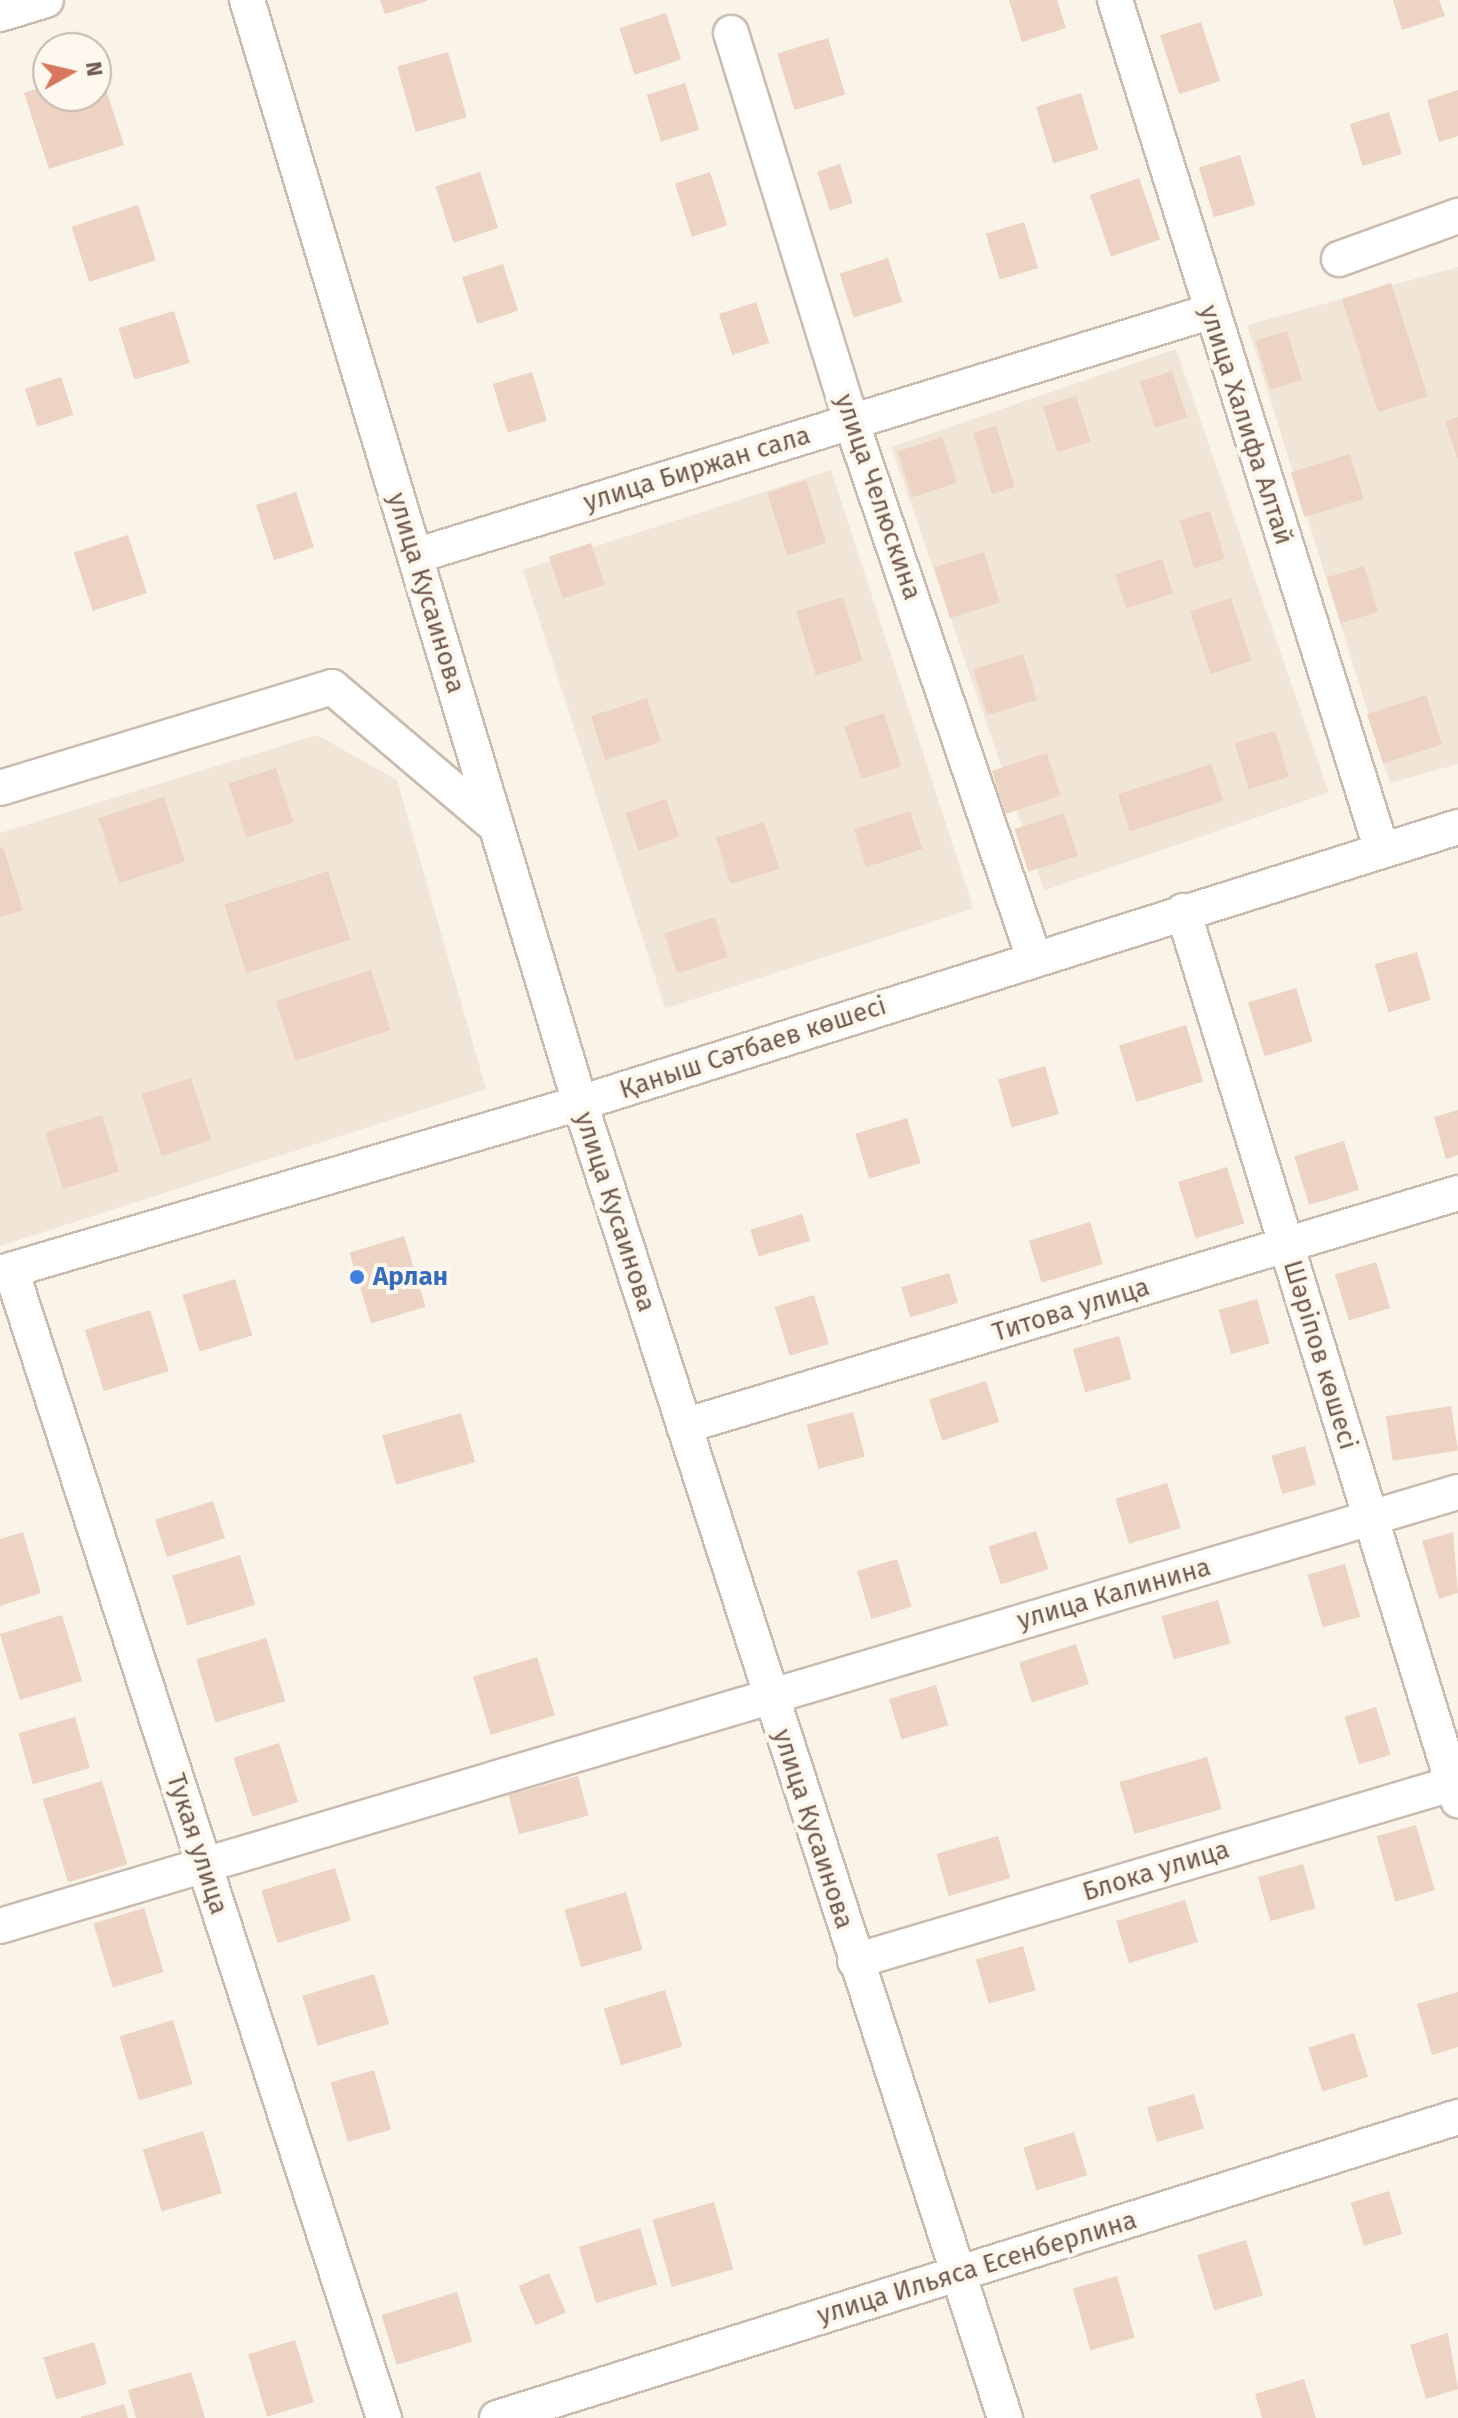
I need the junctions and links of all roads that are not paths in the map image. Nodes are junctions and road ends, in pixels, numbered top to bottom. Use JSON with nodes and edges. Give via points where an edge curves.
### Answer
{"nodes":[{"id":1,"x":46,"y":0,"type":"edge"},
{"id":2,"x":247,"y":0,"type":"edge"},
{"id":3,"x":1115,"y":0,"type":"edge"},
{"id":4,"x":0,"y":14,"type":"edge"},
{"id":5,"x":731,"y":33,"type":"dead end"},
{"id":6,"x":1458,"y":216,"type":"edge"},
{"id":7,"x":1339,"y":259,"type":"dead end"},
{"id":8,"x":1209,"y":312,"type":"junction"},
{"id":9,"x":851,"y":421,"type":"junction"},
{"id":10,"x":415,"y":556,"type":"junction"},
{"id":11,"x":0,"y":788,"type":"edge"},
{"id":12,"x":497,"y":827,"type":"junction"},
{"id":13,"x":1458,"y":827,"type":"edge"},
{"id":14,"x":1381,"y":848,"type":"junction"},
{"id":15,"x":1183,"y":911,"type":"junction"},
{"id":16,"x":1034,"y":958,"type":"junction"},
{"id":17,"x":580,"y":1103,"type":"junction"},
{"id":18,"x":1458,"y":1193,"type":"edge"},
{"id":19,"x":1286,"y":1245,"type":"junction"},
{"id":20,"x":5,"y":1271,"type":"edge"},
{"id":21,"x":684,"y":1426,"type":"junction"},
{"id":22,"x":1458,"y":1492,"type":"edge"},
{"id":23,"x":1371,"y":1519,"type":"junction"},
{"id":24,"x":770,"y":1694,"type":"junction"},
{"id":25,"x":1456,"y":1788,"type":"edge"},
{"id":26,"x":203,"y":1861,"type":"junction"},
{"id":27,"x":0,"y":1926,"type":"edge"},
{"id":28,"x":855,"y":1961,"type":"junction"},
{"id":29,"x":1458,"y":2117,"type":"edge"},
{"id":30,"x":955,"y":2275,"type":"junction"},
{"id":31,"x":384,"y":2418,"type":"edge"},
{"id":32,"x":497,"y":2418,"type":"edge"},
{"id":33,"x":1005,"y":2418,"type":"edge"}],
"edges":[{"from":1,"to":4,"type":"street"},
{"from":2,"to":10,"type":"street","name":"улица Кусаинова"},
{"from":3,"to":8,"type":"street","name":"улица Халифа Алтай"},
{"from":5,"to":9,"type":"street","name":"улица Челюскина"},
{"from":6,"to":7,"type":"street"},
{"from":8,"to":9,"type":"street","name":"улица Биржан сала"},
{"from":8,"to":14,"type":"street","name":"улица Халифа Алтай"},
{"from":9,"to":10,"type":"street","name":"улица Биржан сала"},
{"from":9,"to":16,"type":"street","name":"улица Челюскина"},
{"from":10,"to":12,"type":"street","name":"улица Кусаинова"},
{"from":11,"to":12,"type":"street","via":[[332,687]]},
{"from":12,"to":17,"type":"street","name":"улица Кусаинова"},
{"from":13,"to":14,"type":"street","name":"Қаныш Сәтбаев көшесі"},
{"from":14,"to":15,"type":"street","name":"Қаныш Сәтбаев көшесі"},
{"from":15,"to":16,"type":"street","name":"Қаныш Сәтбаев көшесі"},
{"from":15,"to":19,"type":"street","name":"Шәріпов көшесі"},
{"from":16,"to":17,"type":"street","name":"Қаныш Сәтбаев көшесі"},
{"from":17,"to":20,"type":"street","name":"Қаныш Сәтбаев көшесі"},
{"from":17,"to":21,"type":"street","name":"улица Кусаинова"},
{"from":18,"to":19,"type":"street","name":"Титова улица"},
{"from":19,"to":21,"type":"street","name":"Титова улица"},
{"from":19,"to":23,"type":"street","name":"Шәріпов көшесі"},
{"from":20,"to":26,"type":"street","name":"Тукая улица"},
{"from":21,"to":24,"type":"street","name":"улица Кусаинова"},
{"from":22,"to":23,"type":"street","name":"улица Калинина"},
{"from":23,"to":24,"type":"street","name":"улица Калинина"},
{"from":23,"to":25,"type":"street","name":"Шәріпов көшесі"},
{"from":24,"to":26,"type":"street","name":"улица Калинина"},
{"from":24,"to":28,"type":"street","name":"улица Кусаинова"},
{"from":25,"to":28,"type":"street","name":"Блока улица"},
{"from":26,"to":27,"type":"street","name":"улица Калинина"},
{"from":26,"to":31,"type":"street","name":"Тукая улица"},
{"from":28,"to":30,"type":"street","name":"улица Кусаинова"},
{"from":29,"to":30,"type":"street","name":"улица Ильяса Есенберлина"},
{"from":30,"to":32,"type":"street","name":"улица Ильяса Есенберлина"},
{"from":30,"to":33,"type":"street","name":"улица Кусаинова"}]}
